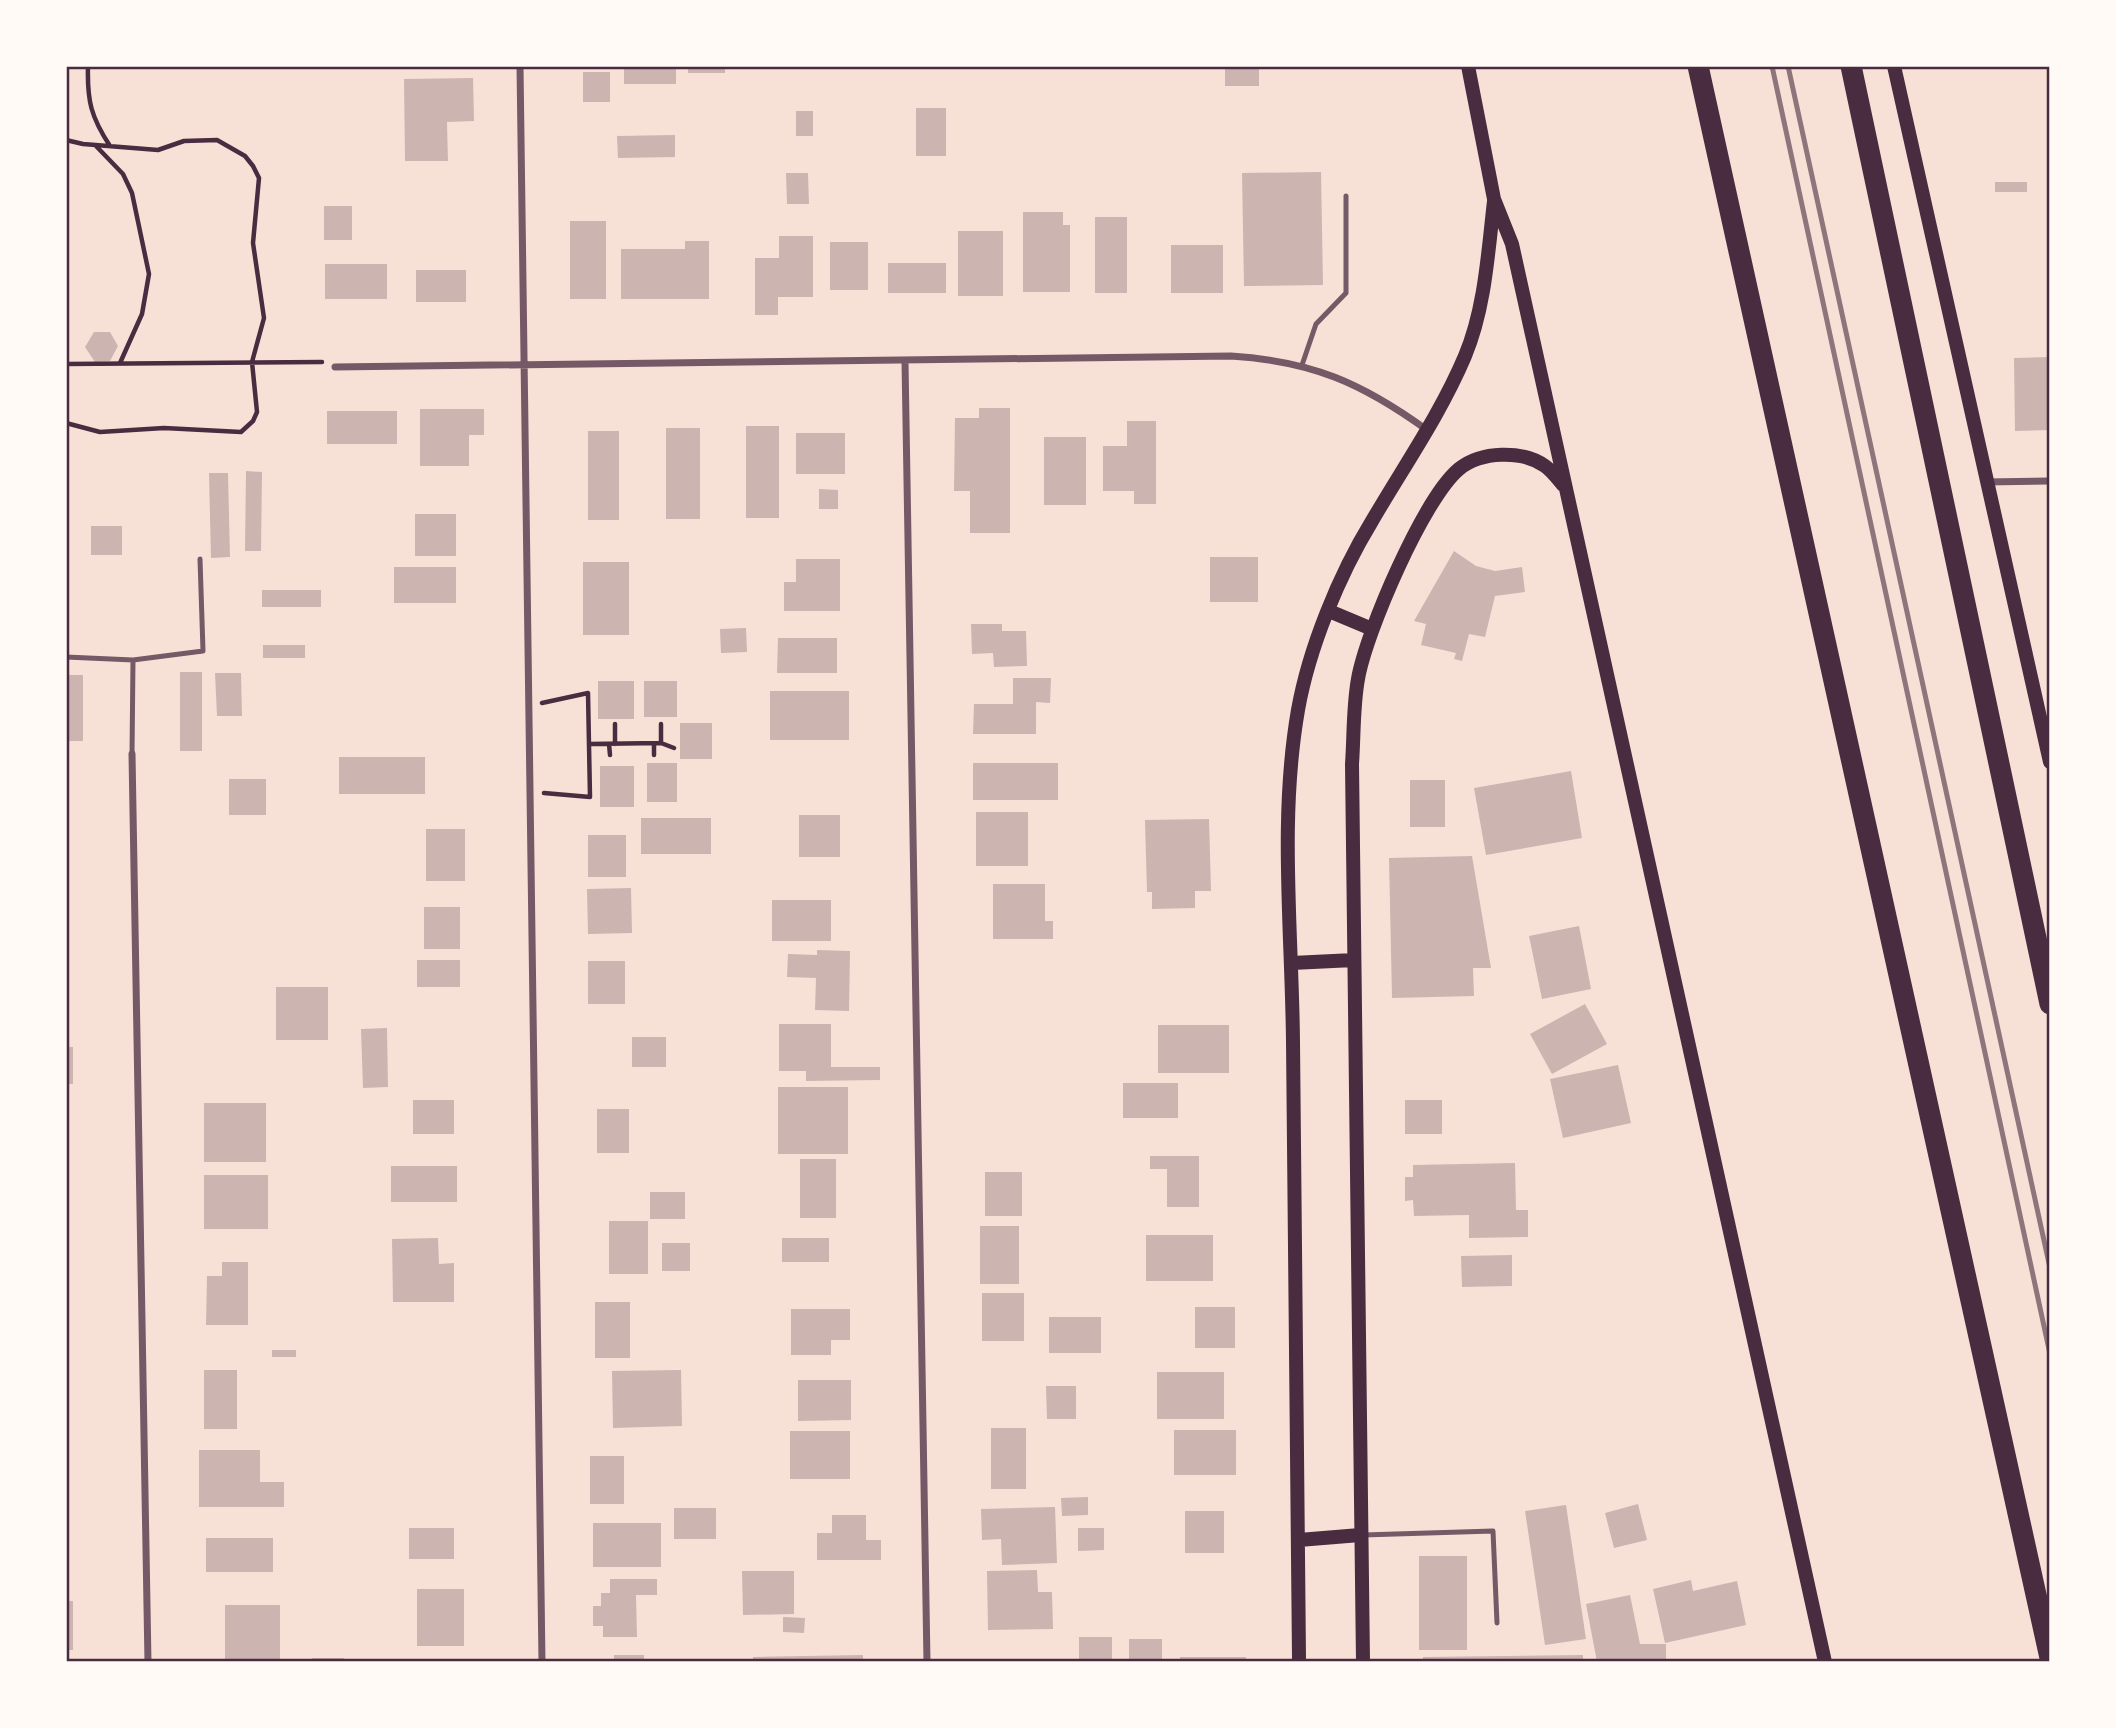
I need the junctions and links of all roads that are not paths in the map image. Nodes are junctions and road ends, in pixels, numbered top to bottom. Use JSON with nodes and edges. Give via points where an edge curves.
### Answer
{"nodes":[{"id":1,"x":520,"y":66,"type":"edge"},
{"id":2,"x":1468,"y":66,"type":"edge"},
{"id":3,"x":1698,"y":66,"type":"edge"},
{"id":4,"x":1852,"y":66,"type":"edge"},
{"id":5,"x":1894,"y":66,"type":"edge"},
{"id":6,"x":1346,"y":196,"type":"dead end"},
{"id":7,"x":1494,"y":200,"type":"junction"},
{"id":8,"x":905,"y":362,"type":"junction"},
{"id":9,"x":522,"y":365,"type":"junction"},
{"id":10,"x":1302,"y":365,"type":"junction"},
{"id":11,"x":335,"y":368,"type":"road end"},
{"id":12,"x":1427,"y":430,"type":"junction"},
{"id":13,"x":2049,"y":481,"type":"edge"},
{"id":14,"x":1985,"y":482,"type":"junction"},
{"id":15,"x":1566,"y":488,"type":"junction"},
{"id":16,"x":200,"y":559,"type":"dead end"},
{"id":17,"x":1329,"y":611,"type":"junction"},
{"id":18,"x":1372,"y":629,"type":"junction"},
{"id":19,"x":66,"y":657,"type":"edge"},
{"id":20,"x":133,"y":660,"type":"junction"},
{"id":21,"x":132,"y":754,"type":"joint"},
{"id":22,"x":2049,"y":762,"type":"edge"},
{"id":23,"x":1354,"y":960,"type":"junction"},
{"id":24,"x":1292,"y":963,"type":"junction"},
{"id":25,"x":2049,"y":1004,"type":"edge"},
{"id":26,"x":1360,"y":1535,"type":"junction"},
{"id":27,"x":1298,"y":1540,"type":"junction"},
{"id":28,"x":1497,"y":1623,"type":"dead end"},
{"id":29,"x":2049,"y":1658,"type":"edge"},
{"id":30,"x":148,"y":1661,"type":"edge"},
{"id":31,"x":542,"y":1661,"type":"edge"},
{"id":32,"x":927,"y":1661,"type":"edge"},
{"id":33,"x":1300,"y":1661,"type":"edge"},
{"id":34,"x":1363,"y":1661,"type":"edge"},
{"id":35,"x":1825,"y":1661,"type":"edge"}],
"edges":[{"from":1,"to":9,"type":"street"},
{"from":2,"to":7,"type":"main road"},
{"from":3,"to":29,"type":"highway"},
{"from":4,"to":25,"type":"highway"},
{"from":5,"to":14,"type":"main road"},
{"from":6,"to":10,"type":"lane","via":[[1346,293],[1316,324]]},
{"from":7,"to":12,"type":"main road","via":[[1479,310],[1466,353]]},
{"from":7,"to":15,"type":"main road","via":[[1512,244]]},
{"from":8,"to":9,"type":"street"},
{"from":8,"to":10,"type":"street","via":[[1231,356]]},
{"from":8,"to":32,"type":"street"},
{"from":9,"to":11,"type":"street"},
{"from":9,"to":31,"type":"street"},
{"from":10,"to":12,"type":"street","via":[[1372,393]]},
{"from":12,"to":17,"type":"main road","via":[[1369,525]]},
{"from":13,"to":14,"type":"street"},
{"from":14,"to":22,"type":"main road"},
{"from":15,"to":18,"type":"main road","via":[[1547,467],[1517,456],[1484,457],[1459,469],[1418,527]]},
{"from":15,"to":35,"type":"main road"},
{"from":16,"to":20,"type":"lane","via":[[203,651]]},
{"from":17,"to":18,"type":"main road"},
{"from":17,"to":24,"type":"main road","via":[[1298,708],[1286,796]]},
{"from":18,"to":23,"type":"main road","via":[[1358,679],[1352,764]]},
{"from":19,"to":20,"type":"lane"},
{"from":20,"to":21,"type":"lane"},
{"from":21,"to":30,"type":"street"},
{"from":23,"to":24,"type":"main road"},
{"from":23,"to":26,"type":"main road"},
{"from":24,"to":27,"type":"main road"},
{"from":26,"to":27,"type":"main road"},
{"from":26,"to":28,"type":"lane","via":[[1493,1531]]},
{"from":26,"to":34,"type":"main road"},
{"from":27,"to":33,"type":"main road"}]}
